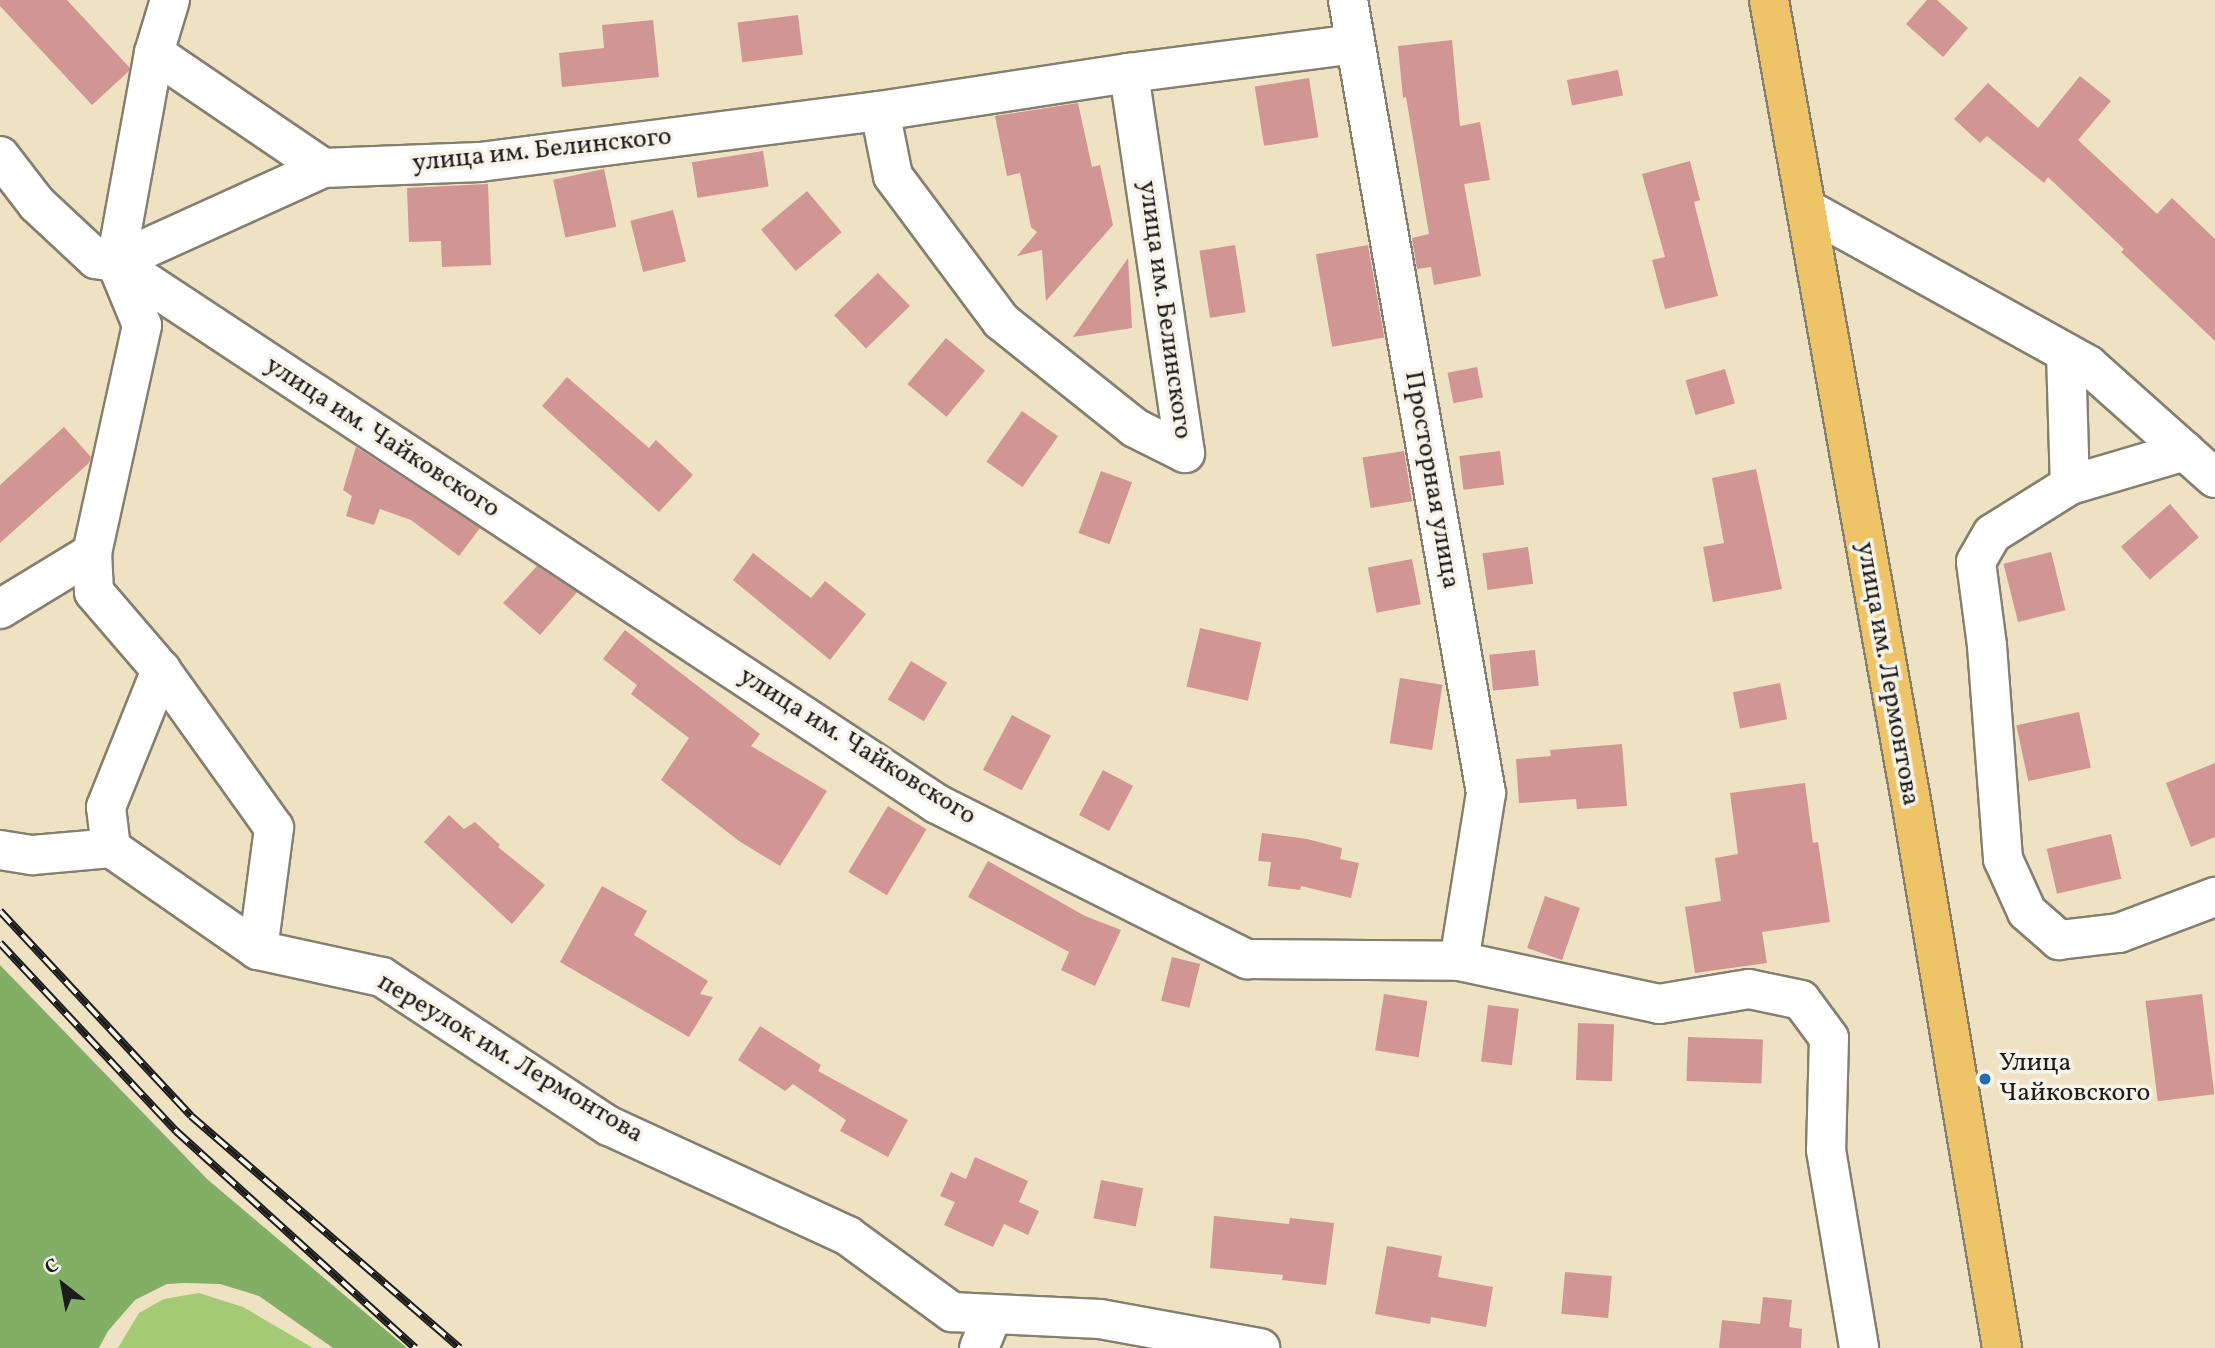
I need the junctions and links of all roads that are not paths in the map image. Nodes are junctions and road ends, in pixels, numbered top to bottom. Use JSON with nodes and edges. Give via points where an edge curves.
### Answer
{"nodes":[{"id":1,"x":170,"y":0,"type":"edge"},
{"id":2,"x":1348,"y":0,"type":"edge"},
{"id":3,"x":1769,"y":0,"type":"edge"},
{"id":4,"x":1355,"y":44,"type":"junction"},
{"id":5,"x":154,"y":53,"type":"junction"},
{"id":6,"x":1129,"y":73,"type":"junction"},
{"id":7,"x":880,"y":111,"type":"junction"},
{"id":8,"x":0,"y":156,"type":"edge"},
{"id":9,"x":323,"y":168,"type":"junction"},
{"id":10,"x":1807,"y":209,"type":"junction"},
{"id":11,"x":116,"y":262,"type":"junction"},
{"id":12,"x":2066,"y":353,"type":"junction"},
{"id":13,"x":2185,"y":451,"type":"junction"},
{"id":14,"x":2215,"y":478,"type":"edge"},
{"id":15,"x":2070,"y":485,"type":"junction"},
{"id":16,"x":92,"y":553,"type":"junction"},
{"id":17,"x":0,"y":609,"type":"edge"},
{"id":18,"x":161,"y":670,"type":"junction"},
{"id":19,"x":111,"y":848,"type":"junction"},
{"id":20,"x":0,"y":850,"type":"edge"},
{"id":21,"x":2215,"y":897,"type":"edge"},
{"id":22,"x":258,"y":950,"type":"junction"},
{"id":23,"x":1459,"y":961,"type":"junction"},
{"id":24,"x":986,"y":1331,"type":"edge"},
{"id":25,"x":1260,"y":1348,"type":"edge"},
{"id":26,"x":1859,"y":1348,"type":"edge"},
{"id":27,"x":2002,"y":1348,"type":"edge"}],
"edges":[{"from":1,"to":5,"type":"street"},
{"from":2,"to":4,"type":"street","name":"Просторная улица"},
{"from":3,"to":10,"type":"highway","name":"улица им. Лермонтова"},
{"from":4,"to":6,"type":"street","name":"улица им. Белинского"},
{"from":4,"to":23,"type":"street","name":"Просторная улица","via":[[1486,793]]},
{"from":5,"to":9,"type":"street"},
{"from":5,"to":11,"type":"street"},
{"from":6,"to":7,"type":"street","name":"улица им. Белинского"},
{"from":6,"to":7,"type":"street","name":"улица им. Белинского","via":[[1185,453],[1135,428],[1001,321],[893,176]]},
{"from":7,"to":9,"type":"street","name":"улица им. Белинского","via":[[480,162]]},
{"from":8,"to":11,"type":"street","name":"улица им. Чайковского","via":[[37,204],[96,259]]},
{"from":9,"to":11,"type":"street"},
{"from":10,"to":12,"type":"street"},
{"from":10,"to":27,"type":"highway","name":"улица им. Лермонтова"},
{"from":11,"to":16,"type":"street","via":[[142,325]]},
{"from":11,"to":23,"type":"street","name":"улица им. Чайковского","via":[[937,804],[1247,959]]},
{"from":12,"to":13,"type":"street","via":[[2088,365]]},
{"from":12,"to":15,"type":"street"},
{"from":13,"to":14,"type":"street"},
{"from":13,"to":15,"type":"street"},
{"from":15,"to":21,"type":"street","via":[[1992,534],[1976,562],[2003,859],[2027,912],[2059,940],[2119,933]]},
{"from":16,"to":17,"type":"street"},
{"from":16,"to":18,"type":"street","via":[[94,592]]},
{"from":18,"to":19,"type":"street","via":[[106,807]]},
{"from":18,"to":22,"type":"street","via":[[274,828]]},
{"from":19,"to":20,"type":"street","via":[[33,855]]},
{"from":19,"to":22,"type":"street"},
{"from":22,"to":24,"type":"street","name":"переулок им. Лермонтова","via":[[382,977],[609,1126],[848,1236],[952,1312]]},
{"from":23,"to":26,"type":"street","name":"улица им. Чайковского","via":[[1659,1004],[1749,989],[1801,1000],[1829,1038],[1826,1150]]},
{"from":24,"to":25,"type":"street","name":"переулок им. Лермонтова","via":[[1100,1319]]}]}
